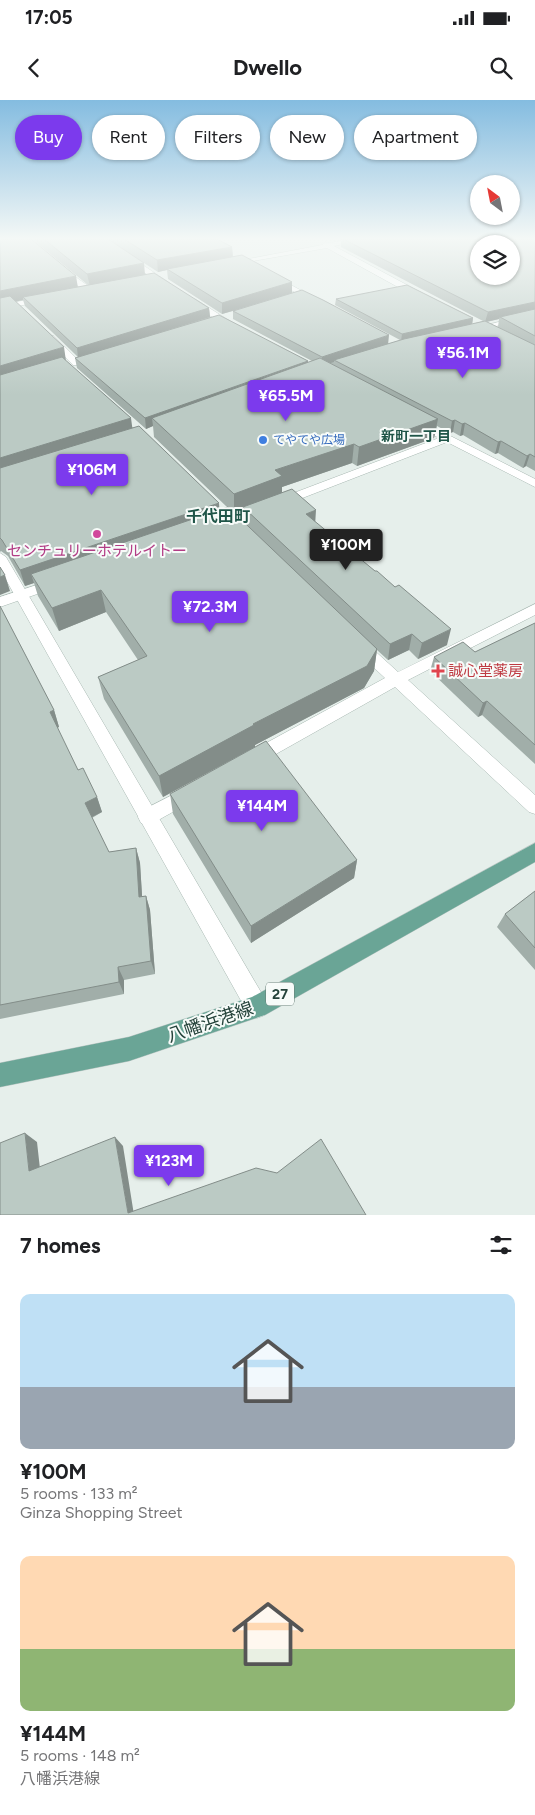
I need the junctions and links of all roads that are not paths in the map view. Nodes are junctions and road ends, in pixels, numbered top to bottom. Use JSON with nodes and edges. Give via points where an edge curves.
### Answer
{"nodes":[{"id":1,"x":83,"y":291,"type":"edge"},
{"id":2,"x":298,"y":291,"type":"edge"},
{"id":3,"x":413,"y":291,"type":"edge"},
{"id":4,"x":79,"y":292,"type":"edge"},
{"id":5,"x":303,"y":294,"type":"junction"},
{"id":6,"x":52,"y":297,"type":"edge"},
{"id":7,"x":294,"y":297,"type":"edge"},
{"id":8,"x":424,"y":297,"type":"edge"},
{"id":9,"x":187,"y":298,"type":"edge"},
{"id":10,"x":11,"y":303,"type":"junction"},
{"id":11,"x":321,"y":304,"type":"edge"},
{"id":12,"x":0,"y":307,"type":"edge"},
{"id":13,"x":23,"y":311,"type":"edge"},
{"id":14,"x":535,"y":315,"type":"edge"},
{"id":15,"x":224,"y":317,"type":"junction"},
{"id":16,"x":210,"y":321,"type":"edge"},
{"id":17,"x":43,"y":330,"type":"edge"},
{"id":18,"x":465,"y":331,"type":"edge"},
{"id":19,"x":245,"y":332,"type":"edge"},
{"id":20,"x":81,"y":378,"type":"edge"},
{"id":21,"x":414,"y":420,"type":"edge"},
{"id":22,"x":448,"y":438,"type":"junction"},
{"id":23,"x":535,"y":484,"type":"edge"},
{"id":24,"x":227,"y":518,"type":"junction"},
{"id":25,"x":213,"y":528,"type":"edge"},
{"id":26,"x":245,"y":535,"type":"edge"},
{"id":27,"x":0,"y":557,"type":"edge"},
{"id":28,"x":67,"y":578,"type":"edge"},
{"id":29,"x":22,"y":594,"type":"junction"},
{"id":30,"x":0,"y":602,"type":"edge"},
{"id":31,"x":535,"y":609,"type":"edge"},
{"id":32,"x":352,"y":639,"type":"edge"},
{"id":33,"x":395,"y":680,"type":"junction"},
{"id":34,"x":241,"y":765,"type":"edge"},
{"id":35,"x":207,"y":784,"type":"edge"},
{"id":36,"x":535,"y":806,"type":"edge"},
{"id":37,"x":147,"y":817,"type":"junction"},
{"id":38,"x":535,"y":852,"type":"edge"},
{"id":39,"x":256,"y":1007,"type":"junction"},
{"id":40,"x":0,"y":1075,"type":"edge"}],
"edges":[{"from":1,"to":4,"type":"street"},
{"from":2,"to":5,"type":"street"},
{"from":3,"to":8,"type":"street"},
{"from":5,"to":7,"type":"street"},
{"from":5,"to":11,"type":"street"},
{"from":6,"to":10,"type":"street"},
{"from":9,"to":15,"type":"street"},
{"from":10,"to":12,"type":"street"},
{"from":10,"to":13,"type":"street"},
{"from":14,"to":18,"type":"street"},
{"from":15,"to":16,"type":"street"},
{"from":15,"to":19,"type":"street"},
{"from":17,"to":20,"type":"street","via":[[81,361],[67,366]]},
{"from":21,"to":22,"type":"street"},
{"from":22,"to":23,"type":"street"},
{"from":22,"to":24,"type":"street"},
{"from":24,"to":25,"type":"street"},
{"from":24,"to":26,"type":"street"},
{"from":27,"to":29,"type":"street"},
{"from":28,"to":29,"type":"street"},
{"from":29,"to":30,"type":"street"},
{"from":29,"to":37,"type":"street"},
{"from":31,"to":33,"type":"street"},
{"from":32,"to":33,"type":"street"},
{"from":33,"to":34,"type":"street"},
{"from":33,"to":36,"type":"street"},
{"from":35,"to":37,"type":"street"},
{"from":37,"to":39,"type":"street"},
{"from":38,"to":39,"type":"main road","name":"八幡浜港線","number":"27"},
{"from":39,"to":40,"type":"main road","name":"八幡浜港線","number":"27","via":[[129,1049]]}]}
